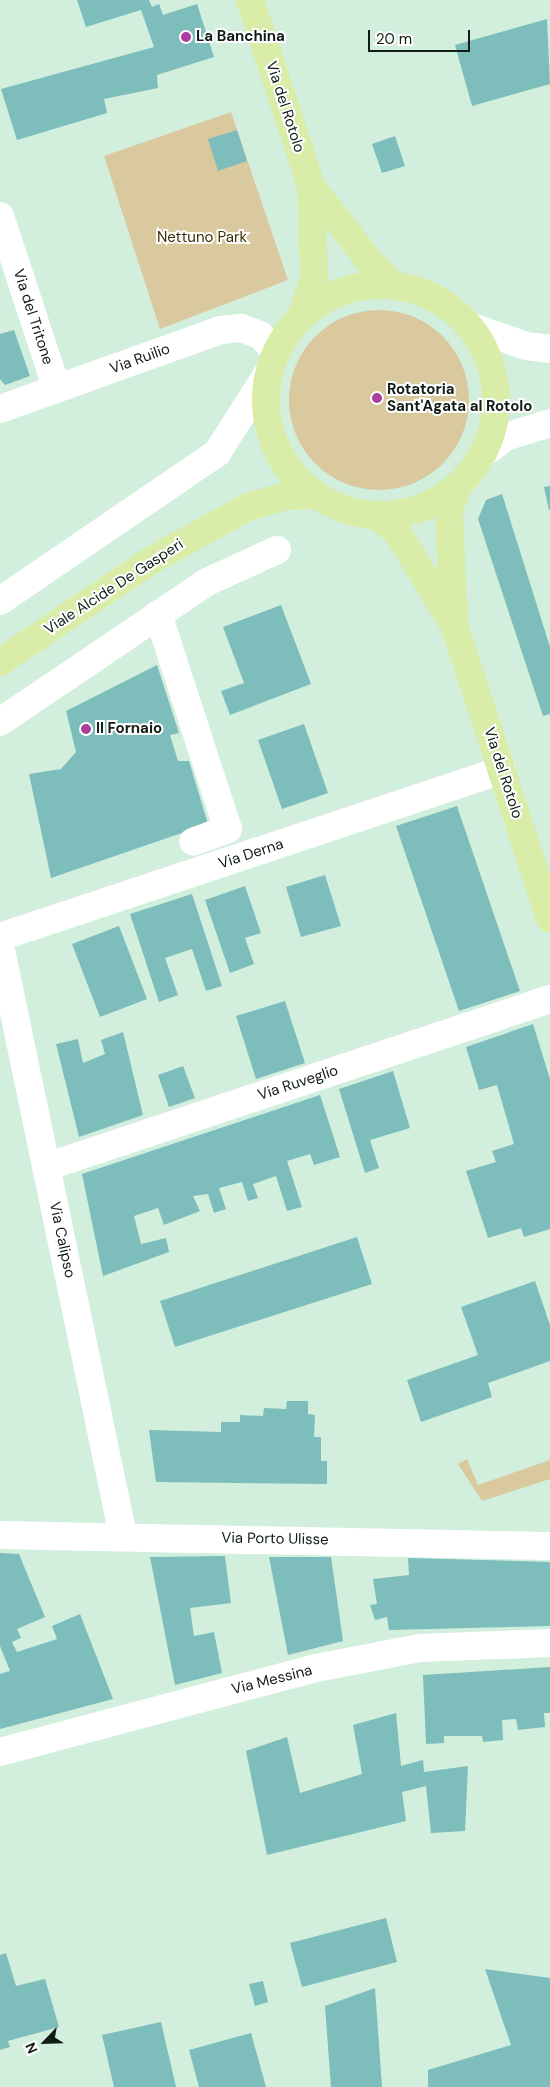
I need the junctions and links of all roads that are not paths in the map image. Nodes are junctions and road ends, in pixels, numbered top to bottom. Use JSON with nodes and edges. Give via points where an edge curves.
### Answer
{"nodes":[{"id":1,"x":250,"y":0,"type":"edge"},
{"id":2,"x":311,"y":186,"type":"junction"},
{"id":3,"x":0,"y":216,"type":"edge"},
{"id":4,"x":393,"y":284,"type":"junction"},
{"id":5,"x":302,"y":316,"type":"junction"},
{"id":6,"x":469,"y":326,"type":"junction"},
{"id":7,"x":550,"y":349,"type":"edge"},
{"id":8,"x":272,"y":363,"type":"junction"},
{"id":9,"x":57,"y":389,"type":"junction"},
{"id":10,"x":0,"y":409,"type":"edge"},
{"id":11,"x":550,"y":423,"type":"edge"},
{"id":12,"x":484,"y":453,"type":"junction"},
{"id":13,"x":457,"y":486,"type":"junction"},
{"id":14,"x":316,"y":495,"type":"junction"},
{"id":15,"x":376,"y":516,"type":"junction"},
{"id":16,"x":277,"y":550,"type":"dead end"},
{"id":17,"x":4,"y":589,"type":"edge"},
{"id":18,"x":158,"y":614,"type":"junction"},
{"id":19,"x":455,"y":627,"type":"junction"},
{"id":20,"x":0,"y":662,"type":"edge"},
{"id":21,"x":0,"y":722,"type":"edge"},
{"id":22,"x":502,"y":770,"type":"junction"},
{"id":23,"x":193,"y":842,"type":"dead end"},
{"id":24,"x":550,"y":919,"type":"edge"},
{"id":25,"x":0,"y":937,"type":"edge"},
{"id":26,"x":0,"y":945,"type":"edge"},
{"id":27,"x":550,"y":999,"type":"edge"},
{"id":28,"x":46,"y":1167,"type":"junction"},
{"id":29,"x":0,"y":1535,"type":"edge"},
{"id":30,"x":123,"y":1536,"type":"junction"},
{"id":31,"x":550,"y":1546,"type":"edge"},
{"id":32,"x":550,"y":1643,"type":"edge"},
{"id":33,"x":0,"y":1752,"type":"edge"}],
"edges":[{"from":1,"to":2,"type":"main road","name":"Via del Rotolo"},
{"from":2,"to":4,"type":"main road","via":[[371,263]]},
{"from":2,"to":5,"type":"main road","via":[[314,278]]},
{"from":3,"to":9,"type":"street","name":"Via del Tritone"},
{"from":4,"to":5,"type":"main road","via":[[335,294]]},
{"from":4,"to":6,"type":"main road","via":[[443,302]]},
{"from":5,"to":8,"type":"main road"},
{"from":6,"to":7,"type":"street","via":[[526,346]]},
{"from":6,"to":12,"type":"main road","via":[[482,344],[495,387],[492,432]]},
{"from":8,"to":9,"type":"street","name":"Via Ruilio","via":[[260,336],[240,328],[221,330]]},
{"from":8,"to":14,"type":"main road","via":[[267,419],[273,442],[293,474]]},
{"from":8,"to":17,"type":"street","via":[[217,453]]},
{"from":9,"to":10,"type":"street","name":"Via Ruilio"},
{"from":11,"to":12,"type":"street","via":[[505,437]]},
{"from":12,"to":13,"type":"main road"},
{"from":13,"to":15,"type":"main road","via":[[433,502],[406,513]]},
{"from":13,"to":19,"type":"main road","via":[[449,510]]},
{"from":14,"to":15,"type":"main road","via":[[335,506]]},
{"from":14,"to":20,"type":"main road","name":"Viale Alcide De Gasperi","via":[[287,496],[248,507],[152,560]]},
{"from":15,"to":19,"type":"main road","via":[[396,530]]},
{"from":16,"to":18,"type":"street","via":[[207,582]]},
{"from":18,"to":21,"type":"street"},
{"from":18,"to":23,"type":"street","via":[[228,829]]},
{"from":19,"to":22,"type":"main road","name":"Via del Rotolo"},
{"from":22,"to":24,"type":"main road","name":"Via del Rotolo"},
{"from":22,"to":25,"type":"street","name":"Via Derna"},
{"from":26,"to":28,"type":"street","name":"Via Calipso"},
{"from":27,"to":28,"type":"street","name":"Via Ruveglio"},
{"from":28,"to":30,"type":"street","name":"Via Calipso"},
{"from":29,"to":30,"type":"street","name":"Via Porto Ulisse"},
{"from":30,"to":31,"type":"street","name":"Via Porto Ulisse"},
{"from":32,"to":33,"type":"street","name":"Via Messina","via":[[420,1648],[320,1668]]}]}
